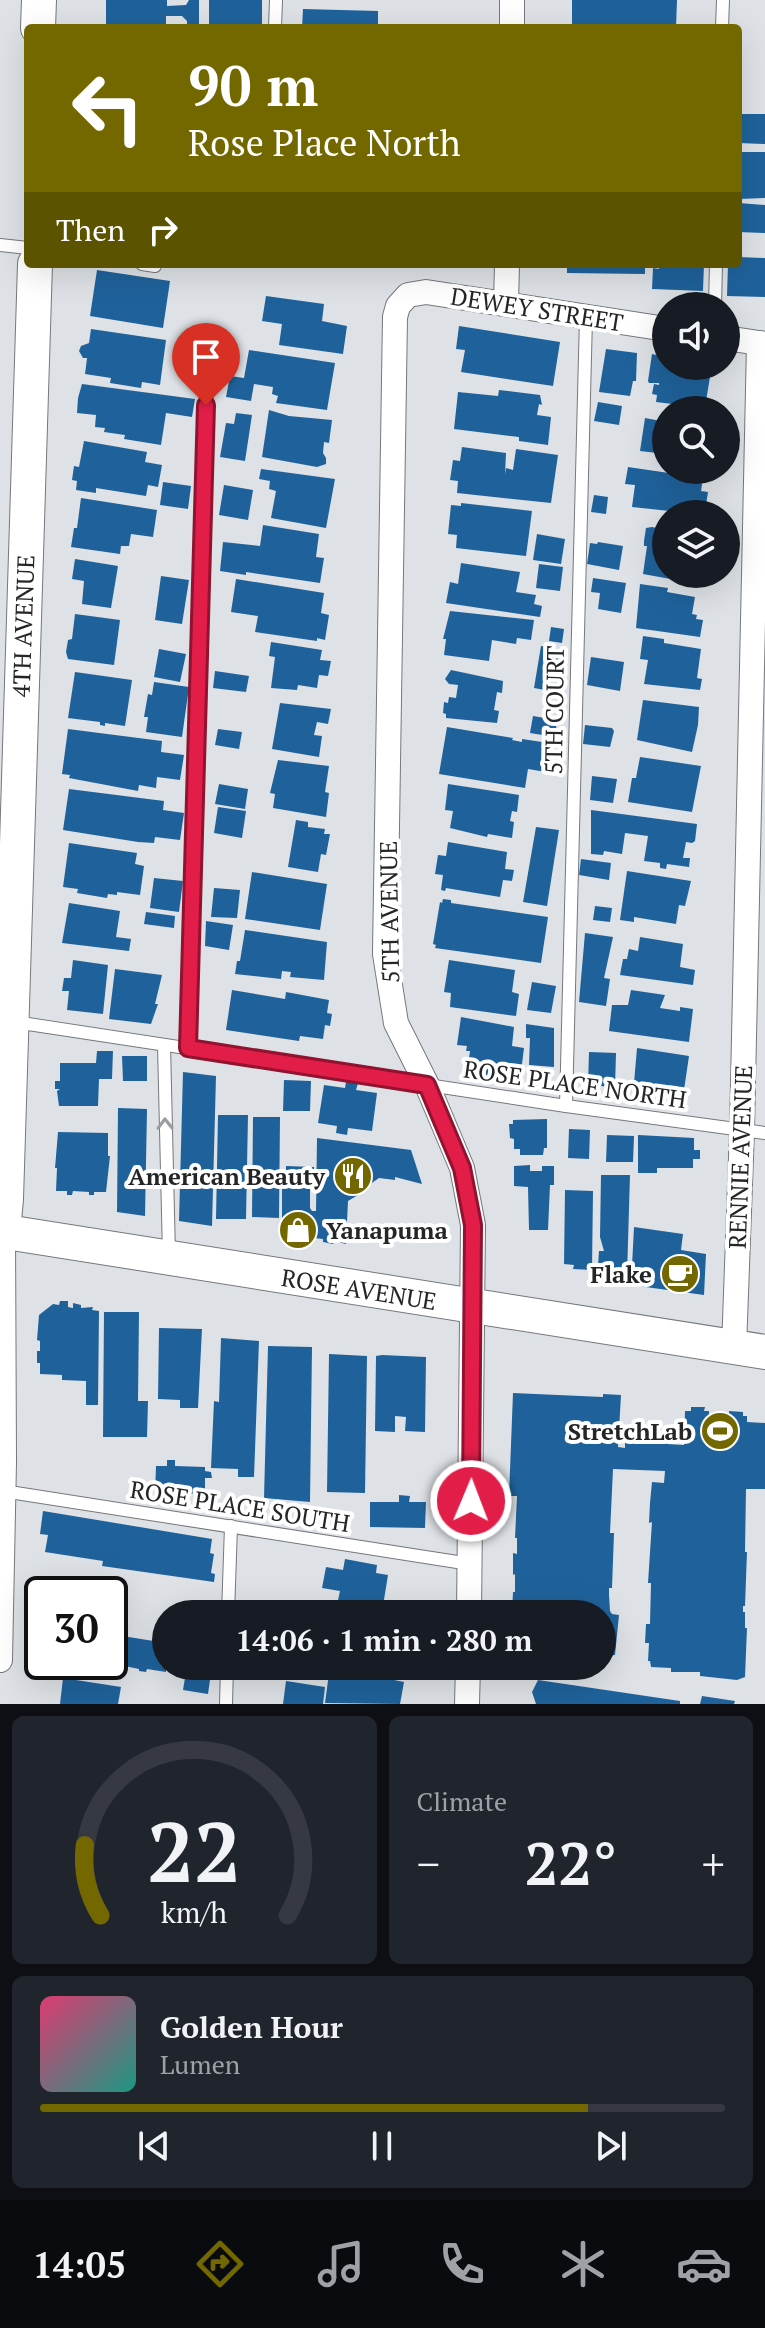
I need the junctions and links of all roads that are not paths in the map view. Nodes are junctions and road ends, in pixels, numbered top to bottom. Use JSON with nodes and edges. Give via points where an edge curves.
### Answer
{"nodes":[{"id":1,"x":39,"y":0,"type":"edge"},
{"id":2,"x":276,"y":0,"type":"edge"},
{"id":3,"x":512,"y":0,"type":"edge"},
{"id":4,"x":723,"y":0,"type":"edge"},
{"id":5,"x":38,"y":24,"type":"edge"},
{"id":6,"x":275,"y":24,"type":"edge"},
{"id":7,"x":512,"y":24,"type":"edge"},
{"id":8,"x":722,"y":24,"type":"edge"},
{"id":9,"x":0,"y":245,"type":"edge"},
{"id":10,"x":24,"y":248,"type":"edge"},
{"id":11,"x":35,"y":268,"type":"edge"},
{"id":12,"x":507,"y":268,"type":"edge"},
{"id":13,"x":716,"y":268,"type":"edge"},
{"id":14,"x":715,"y":292,"type":"edge"},
{"id":15,"x":408,"y":295,"type":"joint"},
{"id":16,"x":506,"y":304,"type":"junction"},
{"id":17,"x":586,"y":317,"type":"junction"},
{"id":18,"x":652,"y":327,"type":"edge"},
{"id":19,"x":740,"y":340,"type":"edge"},
{"id":20,"x":762,"y":343,"type":"edge"},
{"id":21,"x":208,"y":344,"type":"dead end"},
{"id":22,"x":6,"y":1020,"type":"edge"},
{"id":23,"x":164,"y":1045,"type":"junction"},
{"id":24,"x":188,"y":1048,"type":"junction"},
{"id":25,"x":427,"y":1085,"type":"junction"},
{"id":26,"x":566,"y":1106,"type":"junction"},
{"id":27,"x":754,"y":1131,"type":"edge"},
{"id":28,"x":2,"y":1231,"type":"edge"},
{"id":29,"x":169,"y":1258,"type":"junction"},
{"id":30,"x":472,"y":1307,"type":"junction"},
{"id":31,"x":749,"y":1350,"type":"edge"},
{"id":32,"x":2,"y":1462,"type":"edge"},
{"id":33,"x":3,"y":1491,"type":"junction"},
{"id":34,"x":231,"y":1526,"type":"junction"},
{"id":35,"x":470,"y":1564,"type":"junction"},
{"id":36,"x":228,"y":1600,"type":"edge"},
{"id":37,"x":469,"y":1600,"type":"edge"},
{"id":38,"x":0,"y":1660,"type":"edge"},
{"id":39,"x":227,"y":1680,"type":"edge"},
{"id":40,"x":468,"y":1680,"type":"edge"},
{"id":41,"x":226,"y":1704,"type":"edge"},
{"id":42,"x":467,"y":1704,"type":"edge"}],
"edges":[{"from":1,"to":5,"type":"street"},
{"from":2,"to":6,"type":"lane"},
{"from":3,"to":7,"type":"street"},
{"from":4,"to":8,"type":"lane"},
{"from":9,"to":10,"type":"lane"},
{"from":11,"to":22,"type":"street","name":"4TH AVENUE"},
{"from":12,"to":16,"type":"street"},
{"from":13,"to":14,"type":"lane"},
{"from":15,"to":16,"type":"street","name":"DEWEY STREET","via":[[426,292]]},
{"from":15,"to":25,"type":"street","name":"5TH AVENUE","via":[[395,317],[385,954],[396,1023]]},
{"from":16,"to":17,"type":"street","name":"DEWEY STREET"},
{"from":17,"to":18,"type":"street","name":"DEWEY STREET"},
{"from":17,"to":26,"type":"lane","name":"5TH COURT"},
{"from":19,"to":20,"type":"street"},
{"from":20,"to":27,"type":"street","name":"RENNIE AVENUE"},
{"from":21,"to":24,"type":"lane"},
{"from":22,"to":23,"type":"lane","name":"ROSE PLACE NORTH"},
{"from":22,"to":28,"type":"street","name":"4TH AVENUE"},
{"from":23,"to":24,"type":"lane","name":"ROSE PLACE NORTH"},
{"from":29,"to":23,"type":"lane","one_way":true},
{"from":24,"to":25,"type":"lane","name":"ROSE PLACE NORTH"},
{"from":25,"to":26,"type":"lane","name":"ROSE PLACE NORTH"},
{"from":25,"to":30,"type":"street","name":"5TH AVENUE","via":[[462,1168],[473,1225]]},
{"from":26,"to":27,"type":"lane","name":"ROSE PLACE NORTH"},
{"from":27,"to":31,"type":"street","name":"RENNIE AVENUE"},
{"from":28,"to":29,"type":"street","name":"ROSE AVENUE"},
{"from":28,"to":32,"type":"street","name":"4TH AVENUE"},
{"from":29,"to":30,"type":"street","name":"ROSE AVENUE"},
{"from":30,"to":31,"type":"street","name":"ROSE AVENUE"},
{"from":30,"to":35,"type":"street","name":"5TH AVENUE"},
{"from":32,"to":33,"type":"street","name":"4TH AVENUE"},
{"from":33,"to":34,"type":"lane","name":"ROSE PLACE SOUTH"},
{"from":33,"to":38,"type":"street","name":"4TH AVENUE"},
{"from":34,"to":35,"type":"lane","name":"ROSE PLACE SOUTH"},
{"from":34,"to":36,"type":"lane"},
{"from":35,"to":37,"type":"street","name":"5TH AVENUE"},
{"from":39,"to":41,"type":"lane"},
{"from":40,"to":42,"type":"street"}]}
